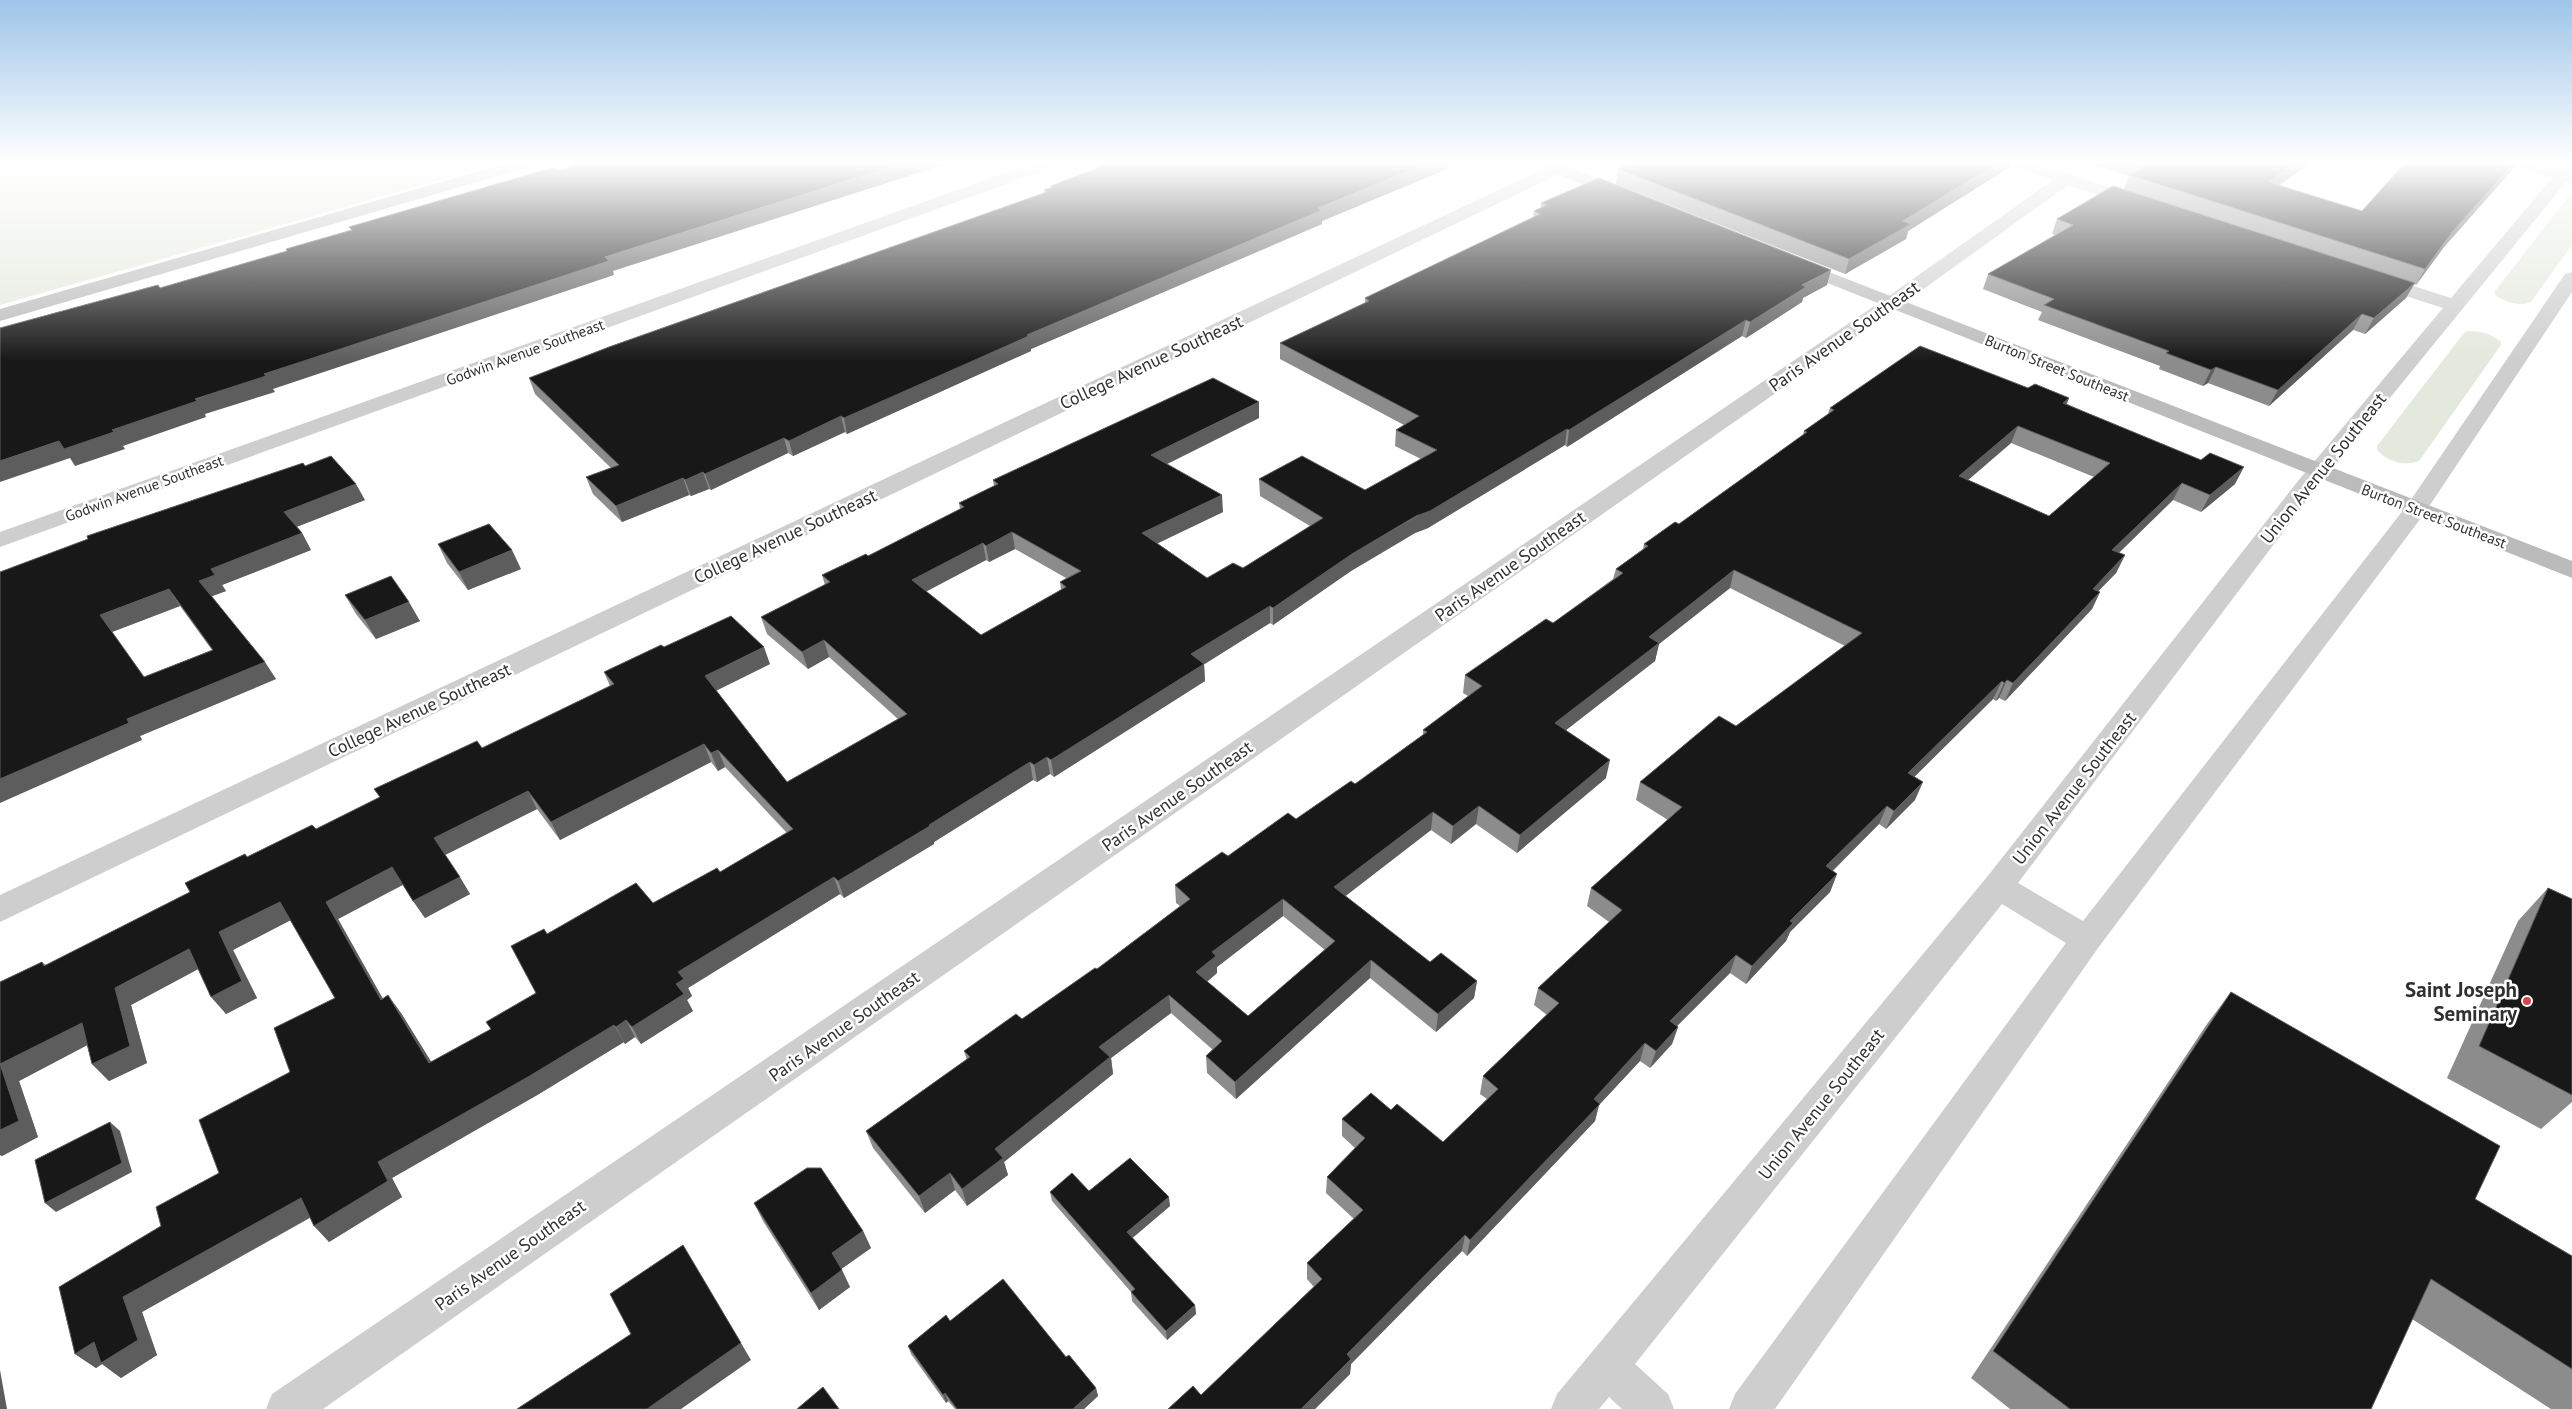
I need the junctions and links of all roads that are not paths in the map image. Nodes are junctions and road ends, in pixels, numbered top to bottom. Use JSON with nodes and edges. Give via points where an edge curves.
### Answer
{"nodes":[{"id":1,"x":302,"y":229,"type":"edge"},
{"id":2,"x":869,"y":229,"type":"edge"},
{"id":3,"x":1424,"y":229,"type":"edge"},
{"id":4,"x":1995,"y":229,"type":"edge"},
{"id":5,"x":2521,"y":229,"type":"edge"},
{"id":6,"x":1778,"y":257,"type":"edge"},
{"id":7,"x":2356,"y":273,"type":"edge"},
{"id":8,"x":2572,"y":278,"type":"edge"},
{"id":9,"x":1893,"y":302,"type":"junction"},
{"id":10,"x":2455,"y":306,"type":"junction"},
{"id":11,"x":0,"y":316,"type":"edge"},
{"id":12,"x":2318,"y":472,"type":"junction"},
{"id":13,"x":2416,"y":509,"type":"junction"},
{"id":14,"x":0,"y":540,"type":"edge"},
{"id":15,"x":2572,"y":570,"type":"edge"},
{"id":16,"x":1998,"y":886,"type":"junction"},
{"id":17,"x":0,"y":910,"type":"edge"},
{"id":18,"x":2087,"y":940,"type":"junction"},
{"id":19,"x":1608,"y":1368,"type":"junction"},
{"id":20,"x":287,"y":1409,"type":"edge"},
{"id":21,"x":1572,"y":1409,"type":"edge"},
{"id":22,"x":1653,"y":1409,"type":"edge"},
{"id":23,"x":1750,"y":1409,"type":"edge"}],
"edges":[{"from":1,"to":11,"type":"main road"},
{"from":2,"to":14,"type":"street","name":"Godwin Avenue Southeast"},
{"from":3,"to":17,"type":"street","name":"College Avenue Southeast"},
{"from":4,"to":9,"type":"street","name":"Paris Avenue Southeast"},
{"from":5,"to":10,"type":"street","name":"Union Avenue Southeast"},
{"from":6,"to":9,"type":"main road","name":"Burton Street Southeast"},
{"from":7,"to":10,"type":"street"},
{"from":8,"to":13,"type":"street"},
{"from":9,"to":12,"type":"main road","name":"Burton Street Southeast"},
{"from":9,"to":20,"type":"street","name":"Paris Avenue Southeast"},
{"from":10,"to":12,"type":"street","name":"Union Avenue Southeast"},
{"from":12,"to":13,"type":"main road","name":"Burton Street Southeast"},
{"from":12,"to":16,"type":"street","name":"Union Avenue Southeast"},
{"from":13,"to":15,"type":"main road","name":"Burton Street Southeast"},
{"from":13,"to":18,"type":"street"},
{"from":16,"to":18,"type":"street"},
{"from":16,"to":19,"type":"street","name":"Union Avenue Southeast"},
{"from":18,"to":23,"type":"street"},
{"from":19,"to":21,"type":"street","name":"Union Avenue Southeast"},
{"from":19,"to":22,"type":"street"}]}
